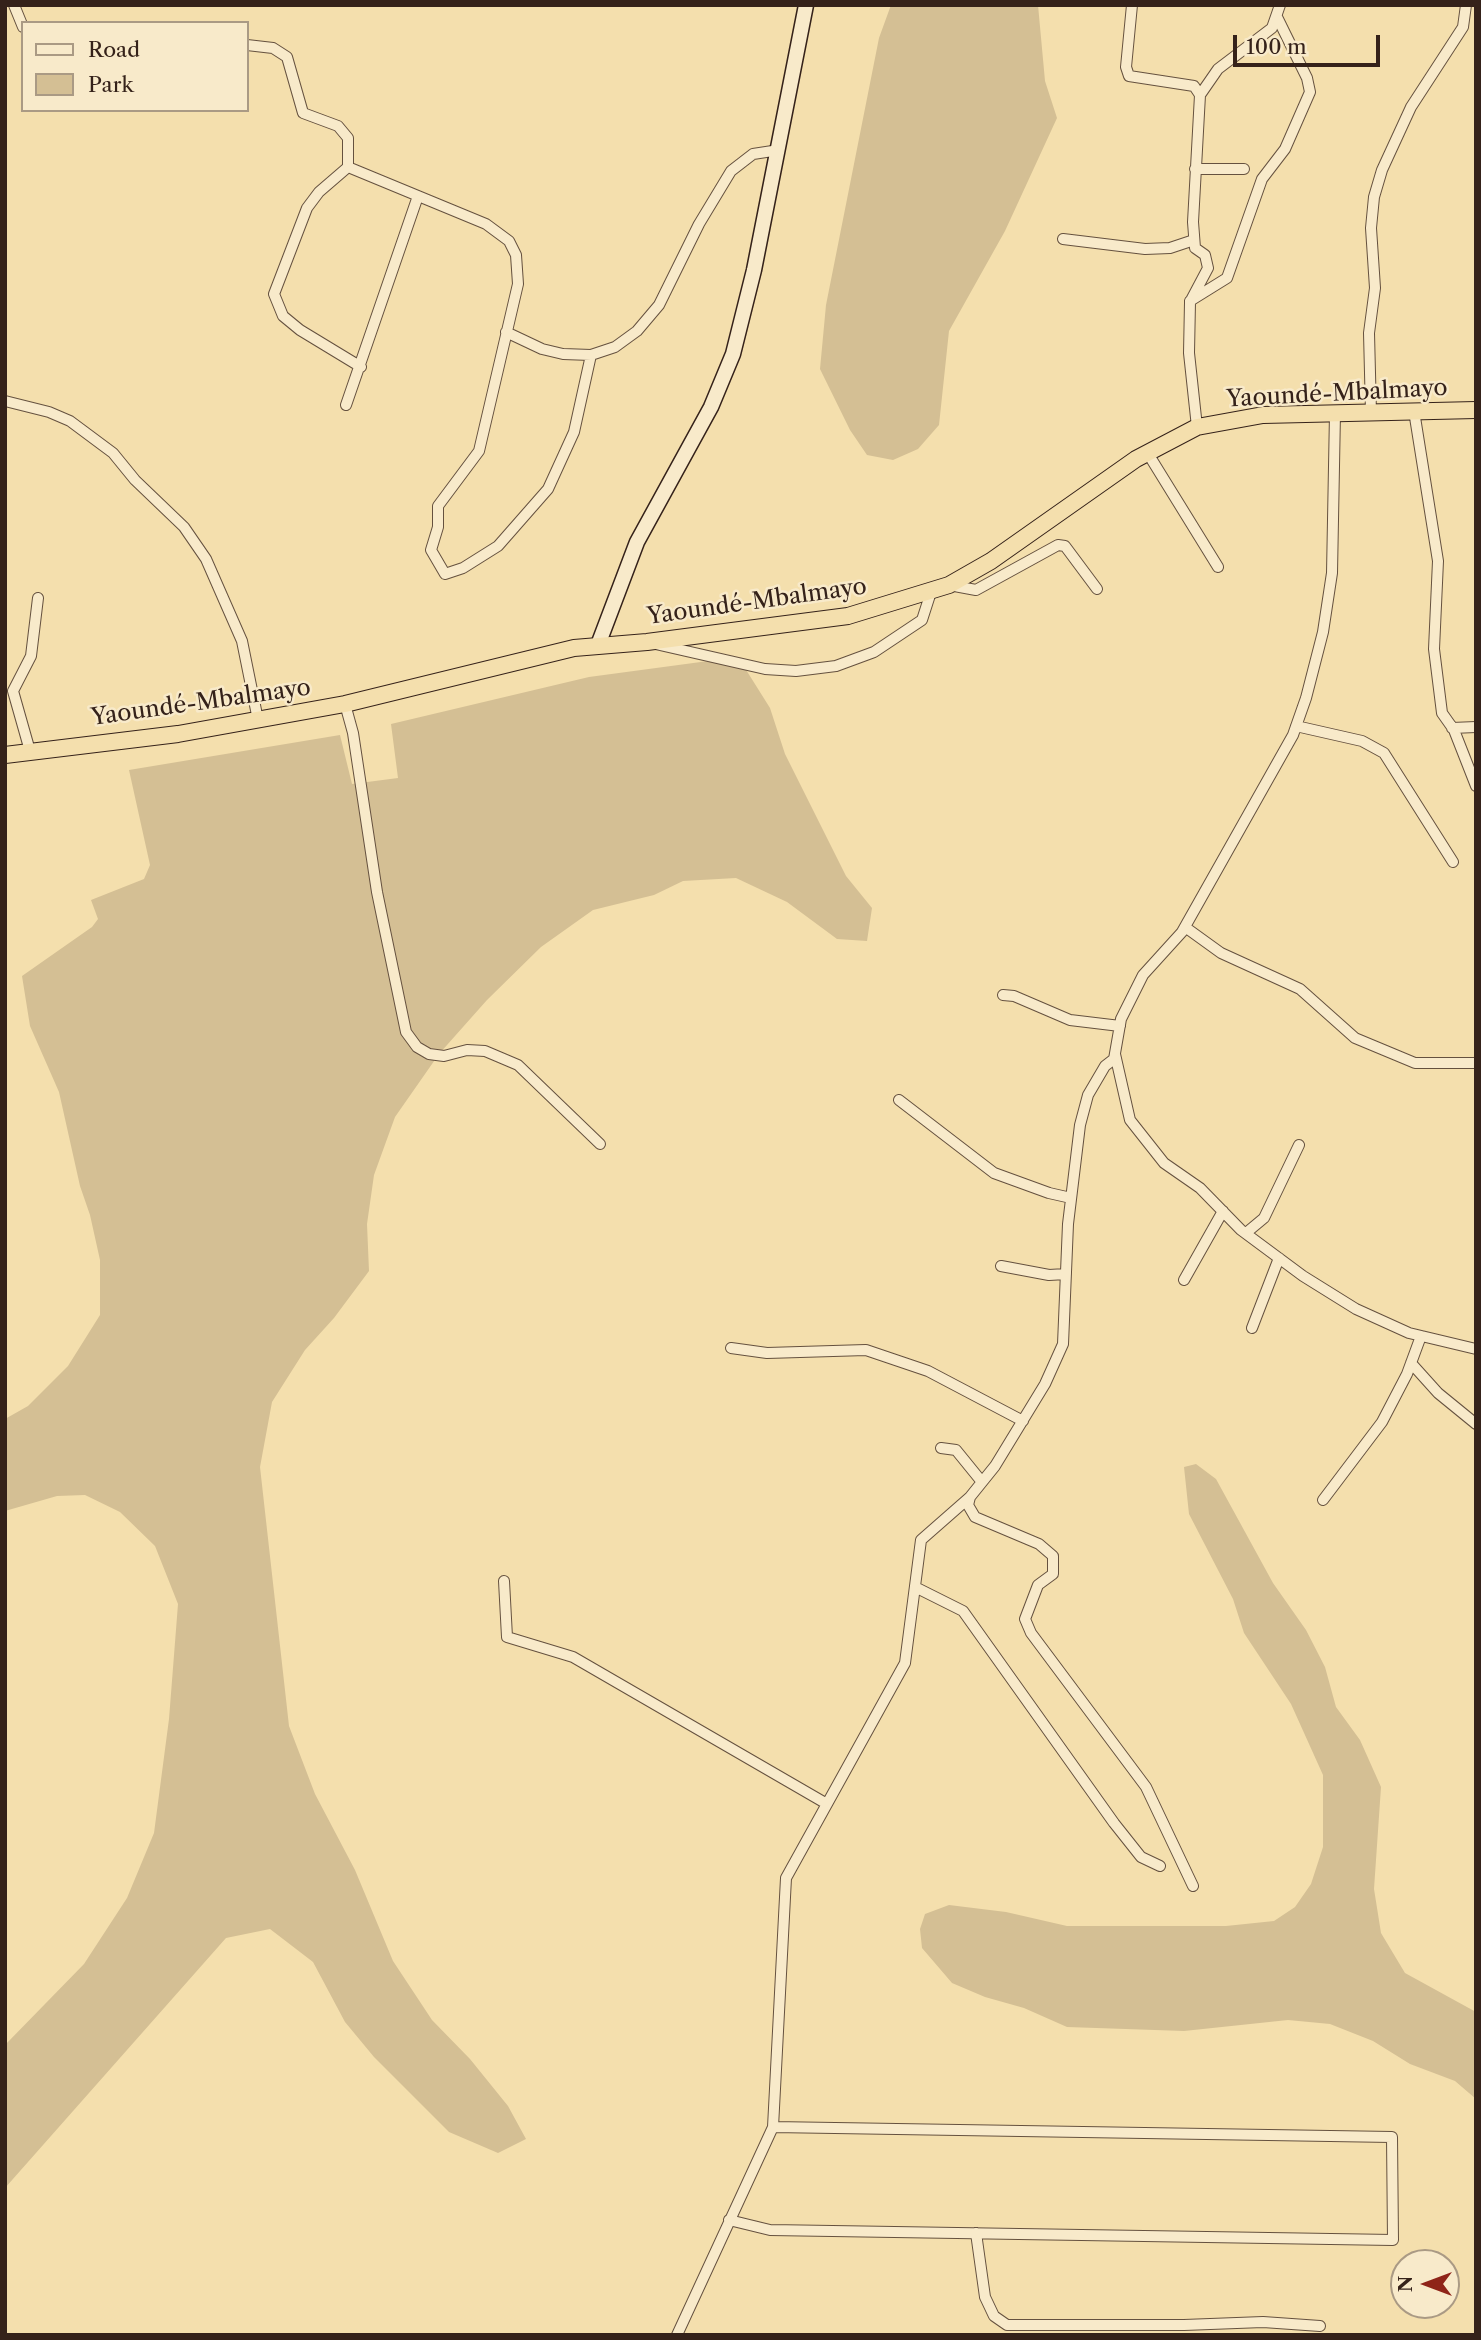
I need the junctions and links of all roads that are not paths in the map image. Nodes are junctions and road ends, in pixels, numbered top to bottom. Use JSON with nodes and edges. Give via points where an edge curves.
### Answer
{"nodes":[{"id":1,"x":14,"y":5,"type":"edge"},
{"id":2,"x":806,"y":5,"type":"edge"},
{"id":3,"x":1132,"y":5,"type":"edge"},
{"id":4,"x":1280,"y":5,"type":"edge"},
{"id":5,"x":1466,"y":5,"type":"edge"},
{"id":6,"x":1277,"y":18,"type":"junction"},
{"id":7,"x":21,"y":21,"type":"edge"},
{"id":8,"x":248,"y":45,"type":"edge"},
{"id":9,"x":1200,"y":96,"type":"junction"},
{"id":10,"x":779,"y":150,"type":"junction"},
{"id":11,"x":348,"y":167,"type":"junction"},
{"id":12,"x":1195,"y":169,"type":"junction"},
{"id":13,"x":1244,"y":169,"type":"dead end"},
{"id":14,"x":418,"y":196,"type":"junction"},
{"id":15,"x":1063,"y":239,"type":"dead end"},
{"id":16,"x":1194,"y":240,"type":"junction"},
{"id":17,"x":1190,"y":302,"type":"junction"},
{"id":18,"x":506,"y":332,"type":"junction"},
{"id":19,"x":591,"y":355,"type":"junction"},
{"id":20,"x":361,"y":367,"type":"junction"},
{"id":21,"x":5,"y":401,"type":"edge"},
{"id":22,"x":346,"y":405,"type":"dead end"},
{"id":23,"x":1476,"y":410,"type":"edge"},
{"id":24,"x":1414,"y":411,"type":"junction"},
{"id":25,"x":1335,"y":413,"type":"junction"},
{"id":26,"x":1371,"y":413,"type":"junction"},
{"id":27,"x":1198,"y":427,"type":"junction"},
{"id":28,"x":1147,"y":452,"type":"junction"},
{"id":29,"x":1218,"y":567,"type":"dead end"},
{"id":30,"x":949,"y":585,"type":"junction"},
{"id":31,"x":1097,"y":589,"type":"dead end"},
{"id":32,"x":931,"y":592,"type":"junction"},
{"id":33,"x":38,"y":598,"type":"dead end"},
{"id":34,"x":647,"y":642,"type":"junction"},
{"id":35,"x":598,"y":645,"type":"junction"},
{"id":36,"x":345,"y":704,"type":"junction"},
{"id":37,"x":258,"y":720,"type":"junction"},
{"id":38,"x":1296,"y":726,"type":"junction"},
{"id":39,"x":1476,"y":727,"type":"edge"},
{"id":40,"x":1452,"y":728,"type":"junction"},
{"id":41,"x":30,"y":751,"type":"junction"},
{"id":42,"x":5,"y":755,"type":"edge"},
{"id":43,"x":1476,"y":786,"type":"edge"},
{"id":44,"x":1453,"y":862,"type":"dead end"},
{"id":45,"x":1185,"y":927,"type":"junction"},
{"id":46,"x":1003,"y":995,"type":"dead end"},
{"id":47,"x":1120,"y":1026,"type":"junction"},
{"id":48,"x":1114,"y":1054,"type":"junction"},
{"id":49,"x":1476,"y":1063,"type":"edge"},
{"id":50,"x":900,"y":1100,"type":"dead end"},
{"id":51,"x":600,"y":1144,"type":"dead end"},
{"id":52,"x":1300,"y":1145,"type":"dead end"},
{"id":53,"x":1071,"y":1198,"type":"junction"},
{"id":54,"x":1223,"y":1212,"type":"junction"},
{"id":55,"x":1246,"y":1233,"type":"junction"},
{"id":56,"x":1279,"y":1258,"type":"junction"},
{"id":57,"x":1001,"y":1266,"type":"dead end"},
{"id":58,"x":1066,"y":1274,"type":"junction"},
{"id":59,"x":1184,"y":1280,"type":"dead end"},
{"id":60,"x":1252,"y":1328,"type":"dead end"},
{"id":61,"x":1421,"y":1336,"type":"junction"},
{"id":62,"x":731,"y":1348,"type":"dead end"},
{"id":63,"x":1476,"y":1349,"type":"edge"},
{"id":64,"x":1411,"y":1363,"type":"junction"},
{"id":65,"x":1023,"y":1421,"type":"junction"},
{"id":66,"x":1476,"y":1424,"type":"edge"},
{"id":67,"x":941,"y":1448,"type":"dead end"},
{"id":68,"x":982,"y":1482,"type":"junction"},
{"id":69,"x":970,"y":1497,"type":"junction"},
{"id":70,"x":1323,"y":1500,"type":"dead end"},
{"id":71,"x":503,"y":1581,"type":"dead end"},
{"id":72,"x":915,"y":1587,"type":"junction"},
{"id":73,"x":827,"y":1804,"type":"junction"},
{"id":74,"x":1160,"y":1866,"type":"dead end"},
{"id":75,"x":1193,"y":1886,"type":"dead end"},
{"id":76,"x":773,"y":2127,"type":"junction"},
{"id":77,"x":729,"y":2220,"type":"junction"},
{"id":78,"x":976,"y":2233,"type":"junction"},
{"id":79,"x":1320,"y":2326,"type":"dead end"},
{"id":80,"x":677,"y":2335,"type":"edge"}],
"edges":[{"from":1,"to":7,"type":"street"},
{"from":2,"to":10,"type":"main road"},
{"from":3,"to":9,"type":"street","via":[[1129,76],[1194,86]]},
{"from":4,"to":6,"type":"street"},
{"from":5,"to":26,"type":"street","via":[[1463,27],[1411,107],[1374,197]]},
{"from":6,"to":9,"type":"street","via":[[1272,28],[1218,69]]},
{"from":6,"to":17,"type":"street","via":[[1310,92],[1285,149],[1262,179],[1227,278]]},
{"from":8,"to":11,"type":"street","via":[[272,48],[287,57],[303,113],[338,126],[346,134]]},
{"from":9,"to":12,"type":"street"},
{"from":10,"to":19,"type":"street","via":[[753,153],[731,171],[649,319],[615,347]]},
{"from":10,"to":35,"type":"main road","via":[[733,354],[711,407],[637,542]]},
{"from":11,"to":14,"type":"street"},
{"from":11,"to":20,"type":"street","via":[[307,208],[274,294],[283,316]]},
{"from":12,"to":13,"type":"street"},
{"from":12,"to":16,"type":"street"},
{"from":14,"to":18,"type":"street","via":[[486,223],[513,247],[519,274]]},
{"from":14,"to":20,"type":"street"},
{"from":15,"to":16,"type":"street","via":[[1145,249],[1170,248]]},
{"from":16,"to":17,"type":"street","via":[[1208,268]]},
{"from":17,"to":27,"type":"street","via":[[1189,353]]},
{"from":18,"to":19,"type":"street","via":[[542,349]]},
{"from":18,"to":19,"type":"street","via":[[480,451],[438,506],[438,527],[430,550],[445,573],[463,568],[498,546],[548,489],[574,432]]},
{"from":20,"to":22,"type":"street"},
{"from":21,"to":37,"type":"street","via":[[70,421],[113,453],[184,527],[206,559],[242,640]]},
{"from":23,"to":24,"type":"highway","name":"Yaoundé-Mbalmayo"},
{"from":24,"to":26,"type":"highway","name":"Yaoundé-Mbalmayo"},
{"from":24,"to":40,"type":"street","via":[[1438,561],[1434,649],[1442,713]]},
{"from":25,"to":26,"type":"highway","name":"Yaoundé-Mbalmayo"},
{"from":25,"to":27,"type":"highway","name":"Yaoundé-Mbalmayo","via":[[1264,415]]},
{"from":25,"to":38,"type":"street","via":[[1332,573],[1323,632]]},
{"from":27,"to":28,"type":"highway","name":"Yaoundé-Mbalmayo"},
{"from":28,"to":29,"type":"street"},
{"from":28,"to":30,"type":"highway","name":"Yaoundé-Mbalmayo"},
{"from":30,"to":31,"type":"street","via":[[976,590],[1058,545],[1065,546]]},
{"from":30,"to":32,"type":"highway","name":"Yaoundé-Mbalmayo"},
{"from":32,"to":34,"type":"highway","name":"Yaoundé-Mbalmayo","via":[[848,616]]},
{"from":32,"to":34,"type":"street","via":[[922,620],[874,652],[836,666],[765,669]]},
{"from":33,"to":41,"type":"street","via":[[31,656],[13,691]]},
{"from":34,"to":35,"type":"highway","name":"Yaoundé-Mbalmayo"},
{"from":35,"to":36,"type":"highway","name":"Yaoundé-Mbalmayo","via":[[550,652]]},
{"from":36,"to":37,"type":"highway","name":"Yaoundé-Mbalmayo"},
{"from":36,"to":51,"type":"street","via":[[406,1032],[429,1054],[485,1051],[518,1065]]},
{"from":37,"to":41,"type":"highway","name":"Yaoundé-Mbalmayo"},
{"from":38,"to":44,"type":"street","via":[[1362,741],[1384,753]]},
{"from":38,"to":45,"type":"street"},
{"from":39,"to":40,"type":"street"},
{"from":40,"to":43,"type":"street"},
{"from":41,"to":42,"type":"highway","name":"Yaoundé-Mbalmayo"},
{"from":45,"to":47,"type":"street","via":[[1143,975]]},
{"from":45,"to":49,"type":"street","via":[[1221,953],[1300,989],[1355,1038],[1415,1063]]},
{"from":46,"to":47,"type":"street","via":[[1070,1020]]},
{"from":47,"to":48,"type":"street"},
{"from":48,"to":53,"type":"street","via":[[1088,1095]]},
{"from":48,"to":54,"type":"street","via":[[1130,1120],[1164,1164],[1200,1188]]},
{"from":50,"to":53,"type":"street","via":[[994,1173]]},
{"from":52,"to":55,"type":"street","via":[[1264,1219]]},
{"from":53,"to":58,"type":"street"},
{"from":54,"to":55,"type":"street"},
{"from":54,"to":59,"type":"street"},
{"from":55,"to":56,"type":"street"},
{"from":56,"to":60,"type":"street"},
{"from":56,"to":61,"type":"street","via":[[1356,1309]]},
{"from":57,"to":58,"type":"street"},
{"from":58,"to":65,"type":"street","via":[[1063,1344]]},
{"from":61,"to":63,"type":"street"},
{"from":61,"to":64,"type":"street"},
{"from":62,"to":65,"type":"street","via":[[767,1353],[866,1350],[928,1371]]},
{"from":64,"to":66,"type":"street"},
{"from":64,"to":70,"type":"street","via":[[1382,1422]]},
{"from":65,"to":68,"type":"street"},
{"from":67,"to":68,"type":"street","via":[[956,1450]]},
{"from":68,"to":69,"type":"street"},
{"from":69,"to":72,"type":"street","via":[[921,1540]]},
{"from":69,"to":75,"type":"street","via":[[970,1512],[975,1517],[1039,1544],[1053,1556],[1053,1574],[1038,1585],[1025,1619],[1146,1787]]},
{"from":71,"to":73,"type":"street","via":[[507,1637],[573,1657]]},
{"from":72,"to":73,"type":"street","via":[[905,1663]]},
{"from":72,"to":74,"type":"street","via":[[963,1611],[1114,1823],[1141,1857]]},
{"from":73,"to":76,"type":"street","via":[[786,1878]]},
{"from":76,"to":77,"type":"street"},
{"from":76,"to":78,"type":"street","via":[[1392,2137],[1393,2240]]},
{"from":77,"to":78,"type":"street","via":[[770,2230]]},
{"from":77,"to":80,"type":"street"},
{"from":78,"to":79,"type":"street","via":[[985,2297],[994,2316],[1007,2325],[1263,2322]]}]}
